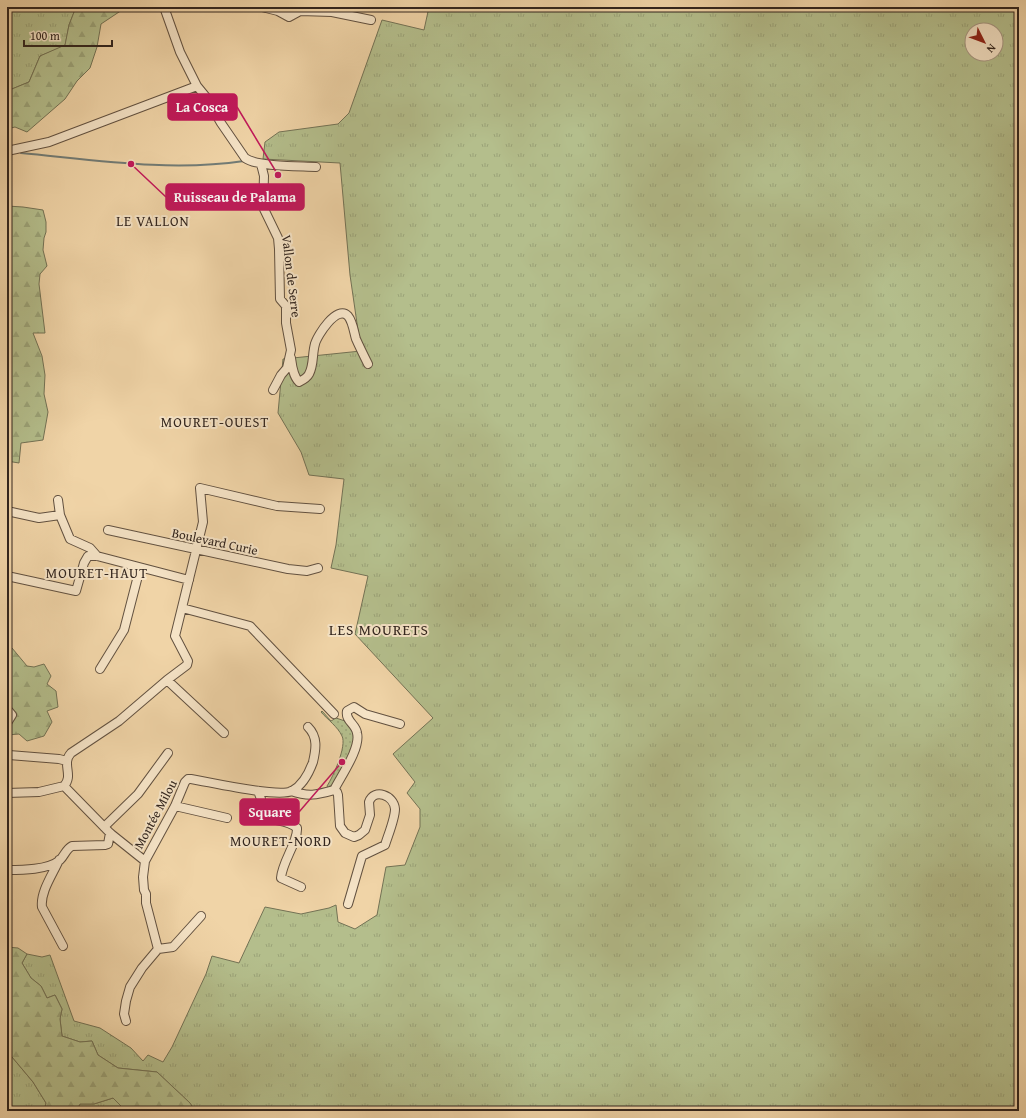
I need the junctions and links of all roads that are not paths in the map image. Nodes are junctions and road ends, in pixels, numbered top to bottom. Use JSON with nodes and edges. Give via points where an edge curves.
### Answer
{"nodes":[{"id":1,"x":164,"y":7,"type":"edge"},
{"id":2,"x":262,"y":7,"type":"edge"},
{"id":3,"x":371,"y":20,"type":"dead end"},
{"id":4,"x":197,"y":86,"type":"junction"},
{"id":5,"x":7,"y":151,"type":"edge"},
{"id":6,"x":261,"y":164,"type":"junction"},
{"id":7,"x":316,"y":167,"type":"dead end"},
{"id":8,"x":291,"y":350,"type":"junction"},
{"id":9,"x":368,"y":364,"type":"dead end"},
{"id":10,"x":273,"y":390,"type":"dead end"},
{"id":11,"x":58,"y":500,"type":"dead end"},
{"id":12,"x":320,"y":509,"type":"dead end"},
{"id":13,"x":7,"y":511,"type":"edge"},
{"id":14,"x":60,"y":515,"type":"junction"},
{"id":15,"x":108,"y":530,"type":"dead end"},
{"id":16,"x":196,"y":549,"type":"junction"},
{"id":17,"x":97,"y":556,"type":"junction"},
{"id":18,"x":140,"y":568,"type":"junction"},
{"id":19,"x":318,"y":568,"type":"dead end"},
{"id":20,"x":7,"y":576,"type":"edge"},
{"id":21,"x":189,"y":580,"type":"junction"},
{"id":22,"x":182,"y":608,"type":"junction"},
{"id":23,"x":100,"y":669,"type":"dead end"},
{"id":24,"x":167,"y":680,"type":"junction"},
{"id":25,"x":7,"y":708,"type":"edge"},
{"id":26,"x":334,"y":714,"type":"dead end"},
{"id":27,"x":7,"y":723,"type":"edge"},
{"id":28,"x":400,"y":724,"type":"dead end"},
{"id":29,"x":308,"y":727,"type":"dead end"},
{"id":30,"x":224,"y":733,"type":"dead end"},
{"id":31,"x":168,"y":754,"type":"dead end"},
{"id":32,"x":7,"y":757,"type":"edge"},
{"id":33,"x":67,"y":761,"type":"junction"},
{"id":34,"x":64,"y":786,"type":"junction"},
{"id":35,"x":334,"y":790,"type":"junction"},
{"id":36,"x":258,"y":791,"type":"junction"},
{"id":37,"x":291,"y":791,"type":"junction"},
{"id":38,"x":7,"y":793,"type":"edge"},
{"id":39,"x":175,"y":806,"type":"junction"},
{"id":40,"x":227,"y":818,"type":"dead end"},
{"id":41,"x":107,"y":830,"type":"junction"},
{"id":42,"x":59,"y":860,"type":"junction"},
{"id":43,"x":145,"y":861,"type":"junction"},
{"id":44,"x":7,"y":870,"type":"edge"},
{"id":45,"x":301,"y":887,"type":"dead end"},
{"id":46,"x":348,"y":904,"type":"dead end"},
{"id":47,"x":201,"y":916,"type":"dead end"},
{"id":48,"x":63,"y":946,"type":"dead end"},
{"id":49,"x":158,"y":949,"type":"junction"},
{"id":50,"x":126,"y":1021,"type":"dead end"}],
"edges":[{"from":1,"to":4,"type":"street","via":[[180,52]]},
{"from":2,"to":3,"type":"street","via":[[289,17],[300,11],[332,12]]},
{"from":4,"to":5,"type":"street","via":[[49,142]]},
{"from":4,"to":6,"type":"street","via":[[245,158]]},
{"from":6,"to":7,"type":"street"},
{"from":6,"to":8,"type":"street","name":"Vallon de Serre","via":[[264,176],[262,207],[278,238],[280,299],[286,306]]},
{"from":8,"to":9,"type":"street","via":[[294,374],[299,382],[308,376],[311,370],[315,344],[320,333],[333,317],[345,314],[349,317]]},
{"from":8,"to":10,"type":"street","name":"Vallon de Serre","via":[[287,368]]},
{"from":11,"to":14,"type":"street"},
{"from":12,"to":16,"type":"street","via":[[277,506],[200,488],[203,522]]},
{"from":13,"to":14,"type":"street","via":[[40,518]]},
{"from":14,"to":17,"type":"street","via":[[70,539],[90,548]]},
{"from":15,"to":16,"type":"street","name":"Boulevard Curie"},
{"from":16,"to":19,"type":"street","name":"Boulevard Curie","via":[[307,572]]},
{"from":16,"to":21,"type":"street"},
{"from":17,"to":18,"type":"street"},
{"from":17,"to":20,"type":"street","via":[[88,556],[76,591]]},
{"from":18,"to":21,"type":"street"},
{"from":18,"to":23,"type":"street","via":[[124,630]]},
{"from":21,"to":22,"type":"street"},
{"from":22,"to":24,"type":"street","via":[[175,636],[188,661],[187,665]]},
{"from":22,"to":26,"type":"street","via":[[250,626]]},
{"from":24,"to":30,"type":"street"},
{"from":24,"to":33,"type":"street","via":[[119,721],[71,753]]},
{"from":25,"to":27,"type":"street","via":[[12,715]]},
{"from":28,"to":35,"type":"street","via":[[365,714],[354,708],[347,711],[346,715],[356,730],[358,742]]},
{"from":29,"to":37,"type":"street","via":[[316,739],[310,771],[300,786]]},
{"from":31,"to":41,"type":"street"},
{"from":32,"to":33,"type":"street","via":[[10,755]]},
{"from":33,"to":34,"type":"street","via":[[69,778]]},
{"from":34,"to":38,"type":"street","via":[[39,792]]},
{"from":34,"to":41,"type":"street"},
{"from":35,"to":37,"type":"street","via":[[313,796]]},
{"from":35,"to":46,"type":"street","via":[[338,795],[340,826],[351,836],[359,835],[364,830],[370,815],[369,802],[373,796],[386,795],[394,808],[385,845],[360,859]]},
{"from":36,"to":37,"type":"street"},
{"from":36,"to":39,"type":"street","name":"Montée Milou","via":[[188,779]]},
{"from":36,"to":45,"type":"street","via":[[262,815],[297,828],[281,878]]},
{"from":39,"to":40,"type":"street"},
{"from":39,"to":43,"type":"street","name":"Montée Milou"},
{"from":41,"to":42,"type":"street","via":[[108,844],[72,846]]},
{"from":41,"to":43,"type":"street"},
{"from":42,"to":44,"type":"street","via":[[37,868]]},
{"from":42,"to":48,"type":"street","via":[[41,901]]},
{"from":43,"to":49,"type":"street","via":[[144,890]]},
{"from":47,"to":49,"type":"street","via":[[173,947]]},
{"from":49,"to":50,"type":"street","via":[[130,987],[124,1014]]}]}
